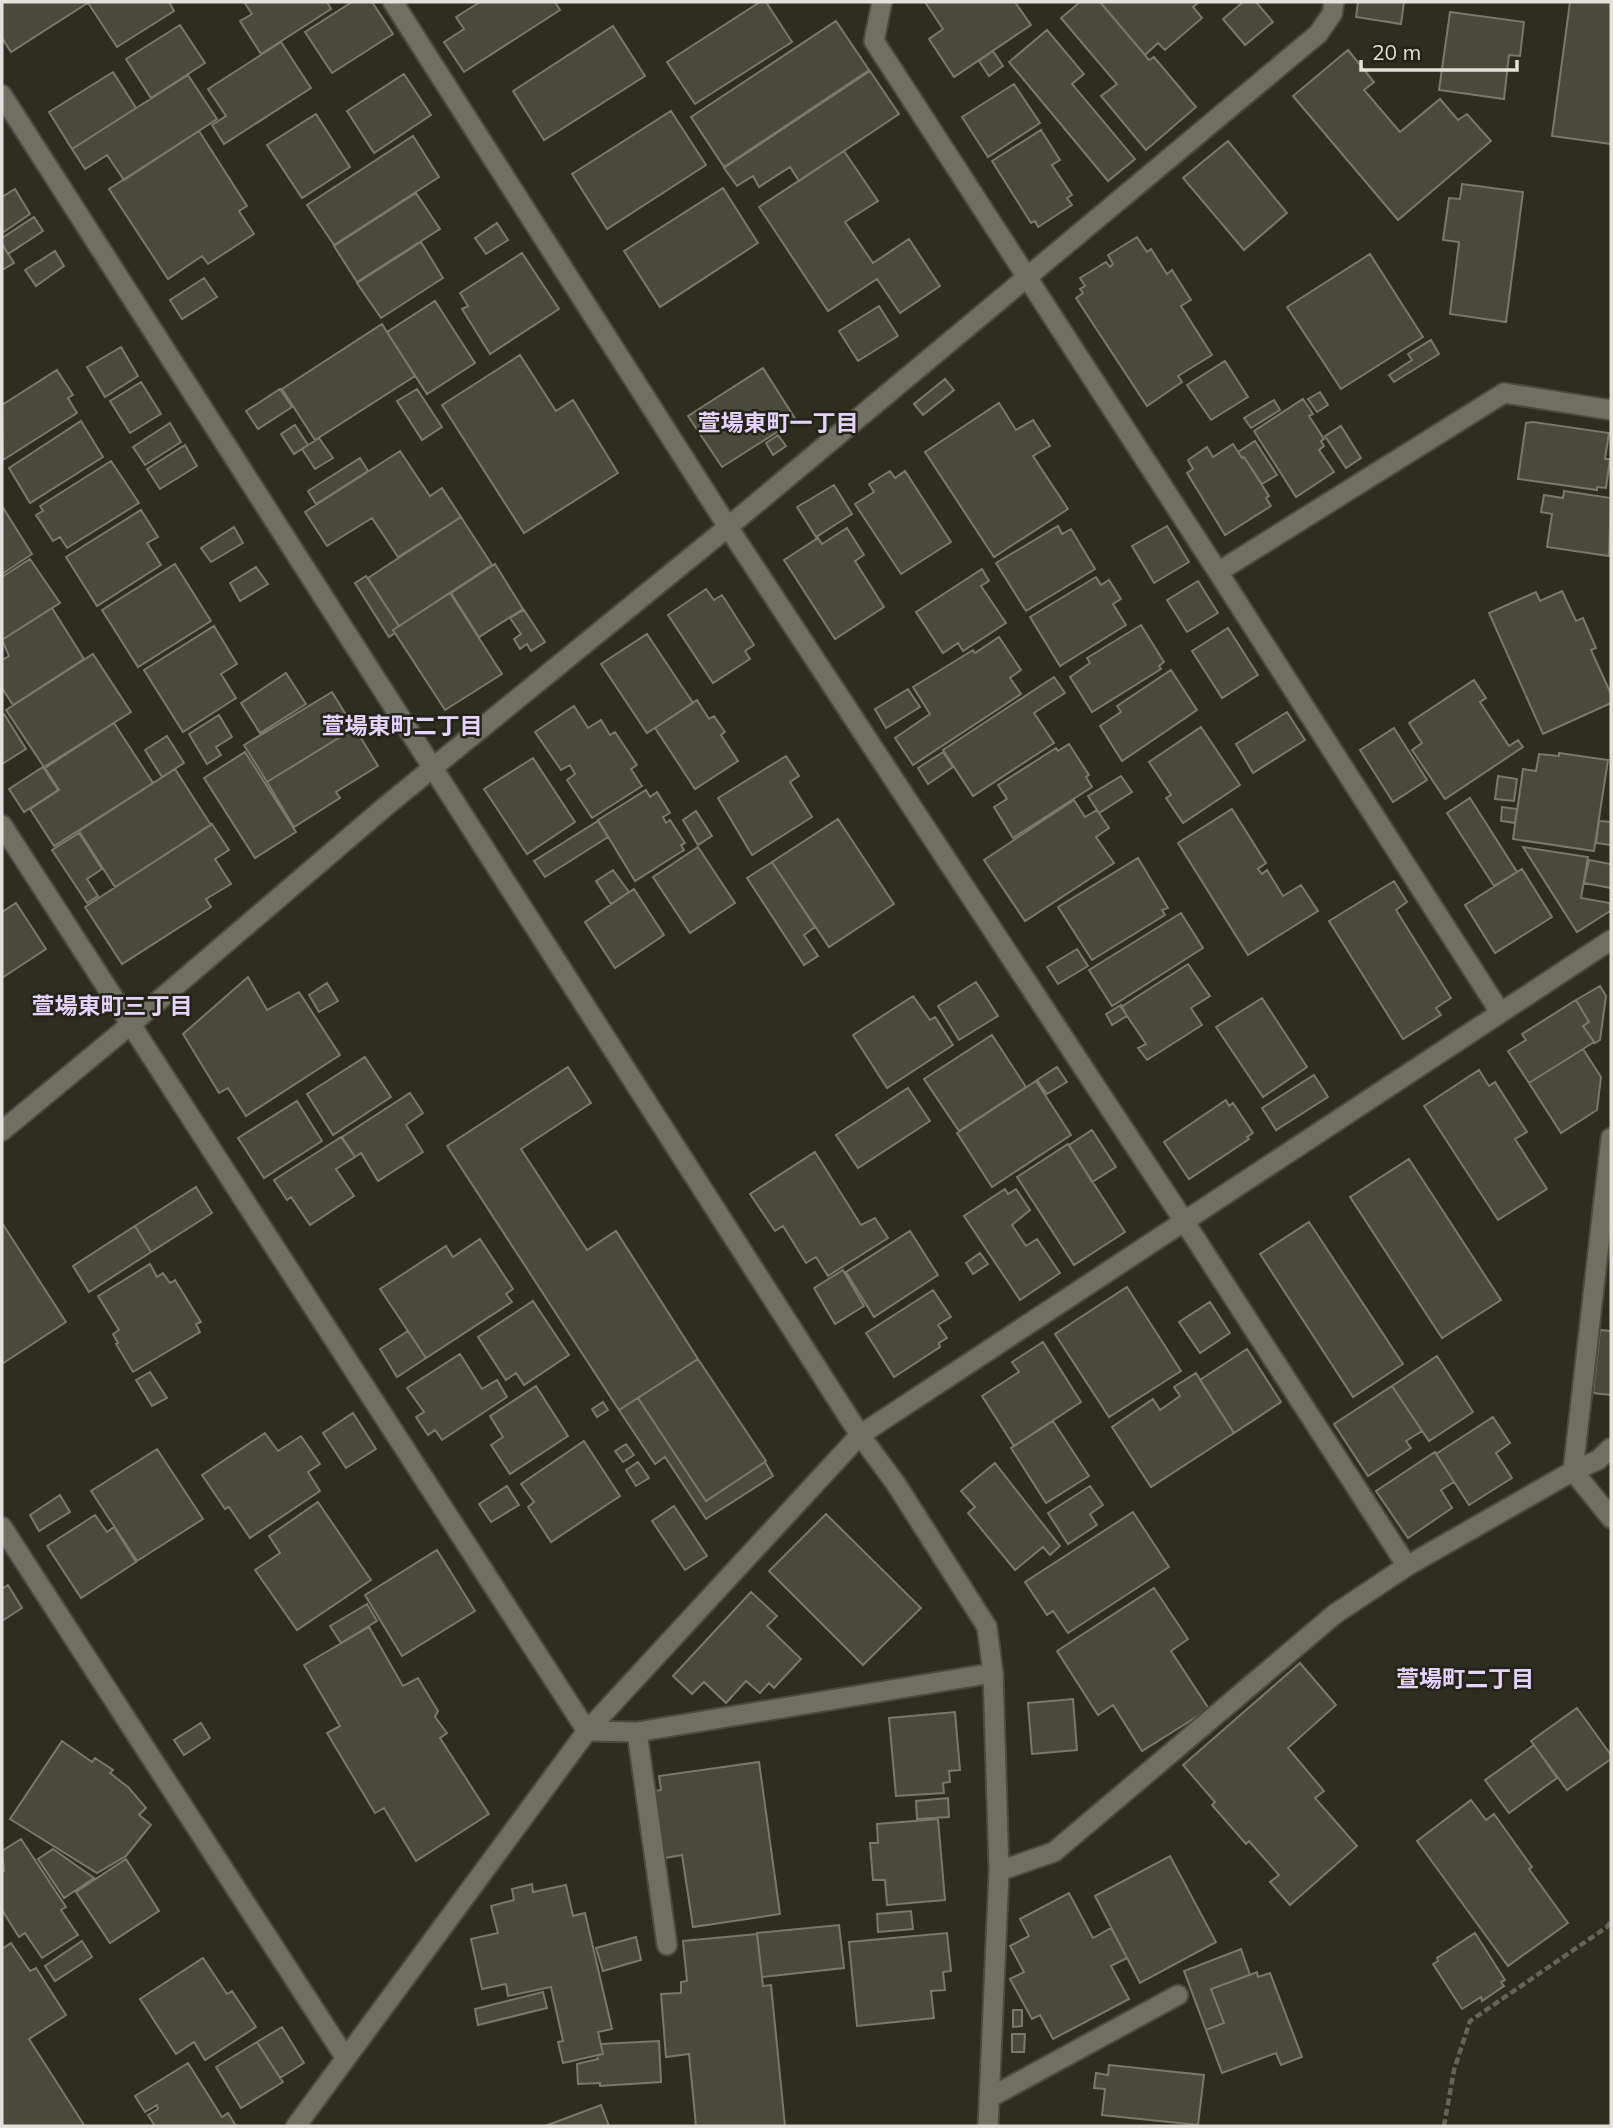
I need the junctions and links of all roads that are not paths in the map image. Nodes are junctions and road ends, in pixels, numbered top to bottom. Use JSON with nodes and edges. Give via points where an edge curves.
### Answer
{"nodes":[{"id":1,"x":393,"y":2,"type":"edge"},
{"id":2,"x":882,"y":2,"type":"edge"},
{"id":3,"x":1334,"y":2,"type":"edge"},
{"id":4,"x":2,"y":95,"type":"edge"},
{"id":5,"x":1027,"y":275,"type":"junction"},
{"id":6,"x":1611,"y":410,"type":"edge"},
{"id":7,"x":728,"y":527,"type":"junction"},
{"id":8,"x":1218,"y":572,"type":"junction"},
{"id":9,"x":434,"y":768,"type":"junction"},
{"id":10,"x":2,"y":825,"type":"edge"},
{"id":11,"x":1611,"y":940,"type":"edge"},
{"id":12,"x":1500,"y":1012,"type":"junction"},
{"id":13,"x":130,"y":1025,"type":"junction"},
{"id":14,"x":2,"y":1131,"type":"edge"},
{"id":15,"x":1611,"y":1138,"type":"edge"},
{"id":16,"x":1184,"y":1221,"type":"junction"},
{"id":17,"x":860,"y":1435,"type":"junction"},
{"id":18,"x":1611,"y":1448,"type":"edge"},
{"id":19,"x":1573,"y":1471,"type":"junction"},
{"id":20,"x":1611,"y":1518,"type":"edge"},
{"id":21,"x":2,"y":1527,"type":"edge"},
{"id":22,"x":1407,"y":1566,"type":"junction"},
{"id":23,"x":993,"y":1673,"type":"junction"},
{"id":24,"x":587,"y":1731,"type":"junction"},
{"id":25,"x":637,"y":1732,"type":"junction"},
{"id":26,"x":999,"y":1871,"type":"junction"},
{"id":27,"x":667,"y":1945,"type":"dead end"},
{"id":28,"x":1178,"y":1995,"type":"dead end"},
{"id":29,"x":345,"y":2057,"type":"junction"},
{"id":30,"x":989,"y":2098,"type":"junction"},
{"id":31,"x":296,"y":2126,"type":"edge"},
{"id":32,"x":988,"y":2126,"type":"edge"}],
"edges":[{"from":1,"to":7,"type":"street"},
{"from":2,"to":5,"type":"street","via":[[874,41]]},
{"from":3,"to":5,"type":"street","via":[[1332,14],[1318,34]]},
{"from":4,"to":9,"type":"street"},
{"from":5,"to":7,"type":"street"},
{"from":5,"to":8,"type":"street"},
{"from":6,"to":8,"type":"street","via":[[1504,393]]},
{"from":7,"to":9,"type":"street"},
{"from":7,"to":16,"type":"street"},
{"from":8,"to":12,"type":"street"},
{"from":9,"to":13,"type":"street"},
{"from":9,"to":17,"type":"street"},
{"from":10,"to":13,"type":"street"},
{"from":11,"to":12,"type":"street"},
{"from":12,"to":16,"type":"street"},
{"from":13,"to":14,"type":"street"},
{"from":13,"to":24,"type":"street"},
{"from":15,"to":19,"type":"street"},
{"from":16,"to":17,"type":"street"},
{"from":16,"to":22,"type":"street"},
{"from":17,"to":23,"type":"street","via":[[896,1483],[987,1628]]},
{"from":17,"to":24,"type":"street"},
{"from":18,"to":19,"type":"street","via":[[1598,1460]]},
{"from":19,"to":20,"type":"street"},
{"from":19,"to":22,"type":"street"},
{"from":21,"to":29,"type":"street"},
{"from":22,"to":26,"type":"street","via":[[1335,1614],[1054,1852]]},
{"from":23,"to":25,"type":"street"},
{"from":23,"to":26,"type":"street"},
{"from":24,"to":25,"type":"street"},
{"from":24,"to":29,"type":"street"},
{"from":25,"to":27,"type":"street"},
{"from":26,"to":30,"type":"street"},
{"from":28,"to":30,"type":"street"},
{"from":29,"to":31,"type":"street"},
{"from":30,"to":32,"type":"street"}]}
